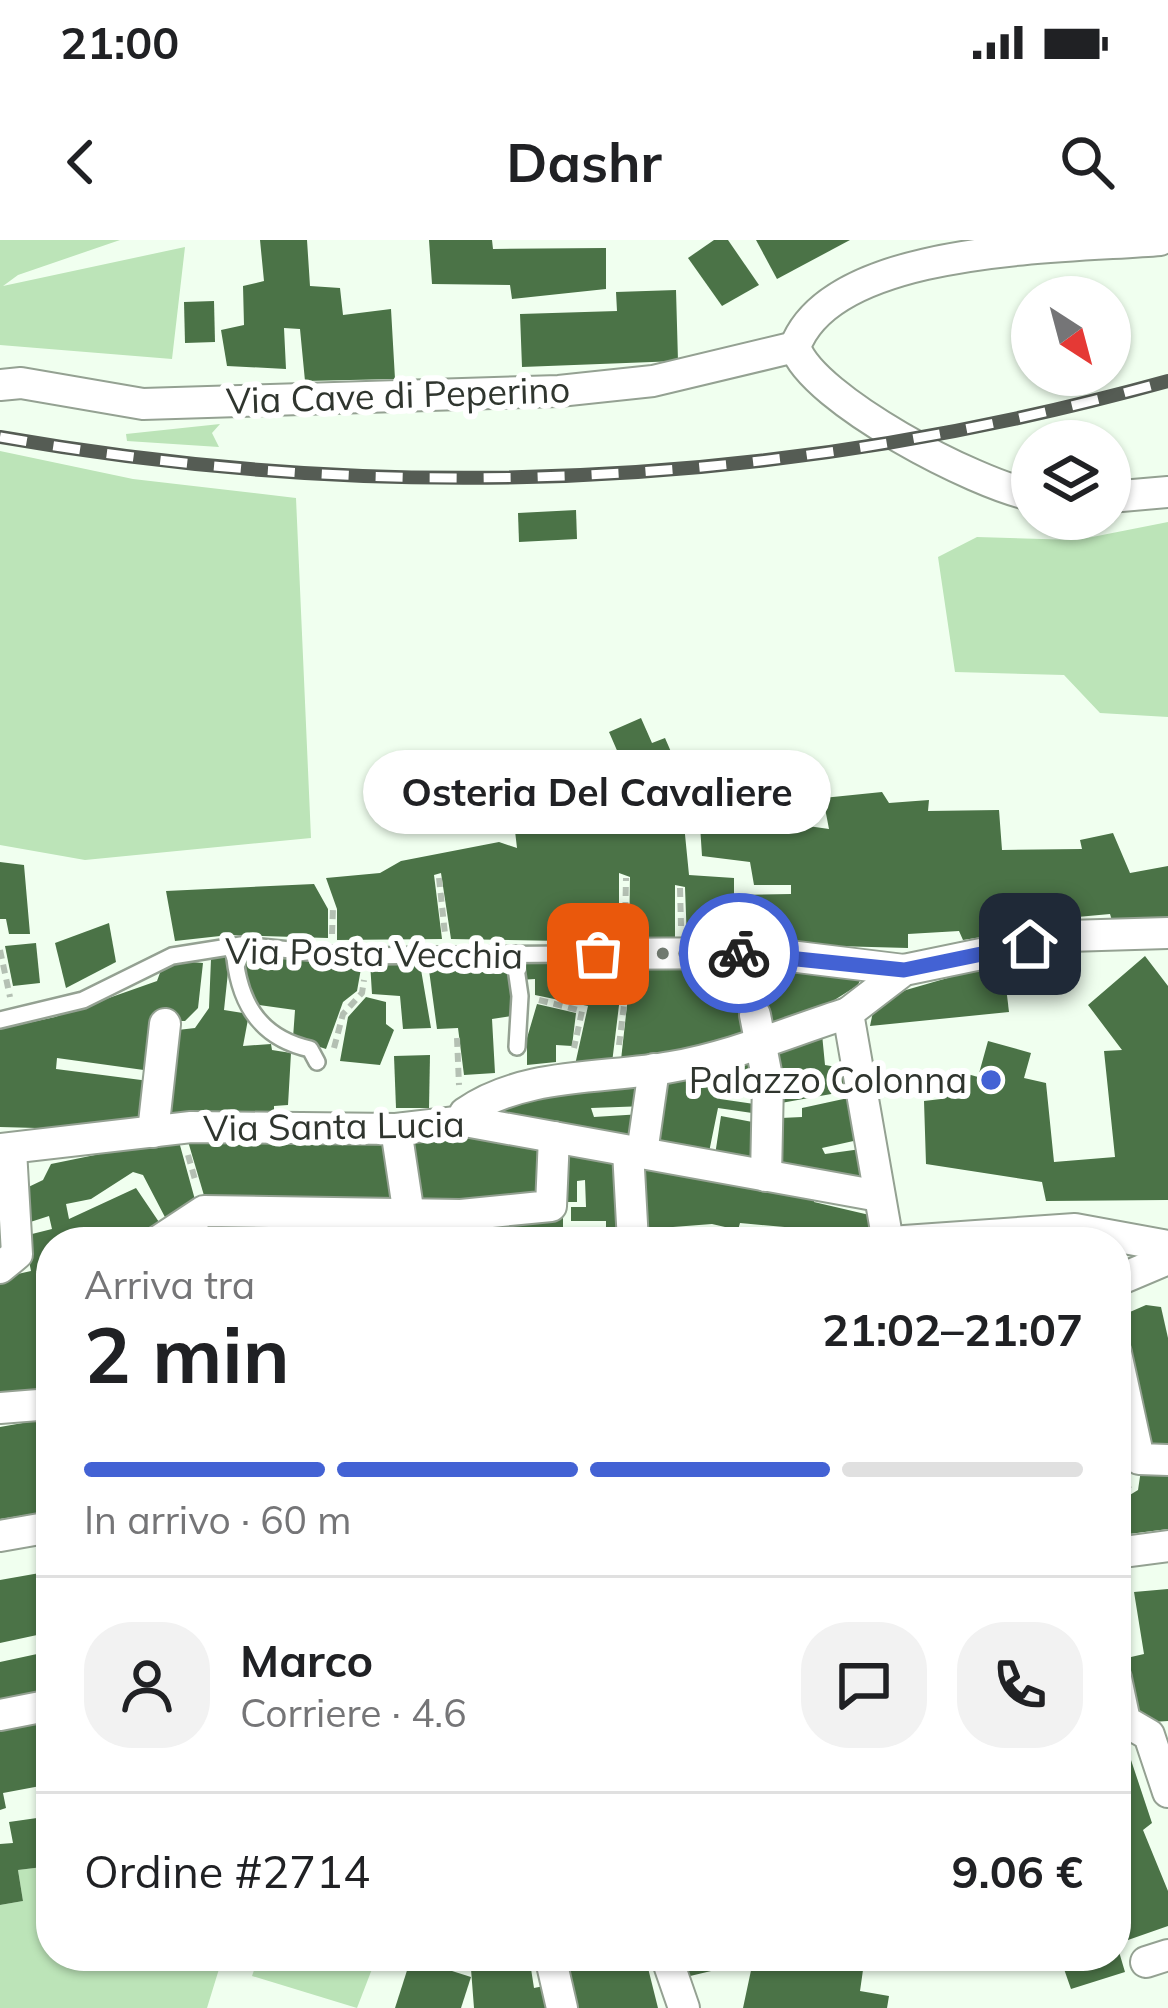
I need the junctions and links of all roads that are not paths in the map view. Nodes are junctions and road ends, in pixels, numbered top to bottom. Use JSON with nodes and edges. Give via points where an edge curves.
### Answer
{"nodes":[{"id":1,"x":1160,"y":240,"type":"edge"},
{"id":2,"x":795,"y":347,"type":"junction"},
{"id":3,"x":0,"y":385,"type":"edge"},
{"id":4,"x":1011,"y":490,"type":"edge"},
{"id":5,"x":1168,"y":491,"type":"edge"},
{"id":6,"x":1131,"y":495,"type":"edge"},
{"id":7,"x":1168,"y":932,"type":"edge"},
{"id":8,"x":234,"y":947,"type":"junction"},
{"id":9,"x":572,"y":954,"type":"joint"},
{"id":10,"x":514,"y":955,"type":"junction"},
{"id":11,"x":904,"y":970,"type":"junction"},
{"id":12,"x":848,"y":1013,"type":"junction"},
{"id":13,"x":0,"y":1021,"type":"edge"},
{"id":14,"x":165,"y":1024,"type":"dead end"},
{"id":15,"x":758,"y":1027,"type":"junction"},
{"id":16,"x":517,"y":1046,"type":"dead end"},
{"id":17,"x":323,"y":1062,"type":"road end"},
{"id":18,"x":654,"y":1070,"type":"junction"},
{"id":19,"x":467,"y":1115,"type":"junction"},
{"id":20,"x":396,"y":1129,"type":"junction"},
{"id":21,"x":166,"y":1130,"type":"junction"},
{"id":22,"x":554,"y":1137,"type":"junction"},
{"id":23,"x":6,"y":1149,"type":"edge"},
{"id":24,"x":635,"y":1152,"type":"junction"},
{"id":25,"x":766,"y":1176,"type":"junction"},
{"id":26,"x":879,"y":1196,"type":"junction"},
{"id":27,"x":408,"y":1210,"type":"junction"},
{"id":28,"x":180,"y":1227,"type":"edge"},
{"id":29,"x":266,"y":1227,"type":"edge"},
{"id":30,"x":411,"y":1227,"type":"edge"},
{"id":31,"x":634,"y":1227,"type":"edge"},
{"id":32,"x":886,"y":1227,"type":"edge"},
{"id":33,"x":1131,"y":1239,"type":"edge"},
{"id":34,"x":1168,"y":1246,"type":"edge"},
{"id":35,"x":1168,"y":1259,"type":"edge"},
{"id":36,"x":0,"y":1268,"type":"edge"},
{"id":37,"x":1131,"y":1275,"type":"edge"},
{"id":38,"x":36,"y":1405,"type":"edge"},
{"id":39,"x":0,"y":1408,"type":"edge"},
{"id":40,"x":1131,"y":1423,"type":"edge"},
{"id":41,"x":1168,"y":1460,"type":"edge"},
{"id":42,"x":36,"y":1530,"type":"edge"},
{"id":43,"x":0,"y":1536,"type":"edge"},
{"id":44,"x":1168,"y":1546,"type":"edge"},
{"id":45,"x":1131,"y":1551,"type":"edge"},
{"id":46,"x":36,"y":1708,"type":"edge"},
{"id":47,"x":0,"y":1715,"type":"edge"},
{"id":48,"x":1131,"y":1724,"type":"edge"},
{"id":49,"x":1168,"y":1792,"type":"edge"},
{"id":50,"x":553,"y":1971,"type":"edge"},
{"id":51,"x":671,"y":1971,"type":"edge"},
{"id":52,"x":562,"y":2008,"type":"edge"},
{"id":53,"x":684,"y":2008,"type":"edge"}],
"edges":[{"from":1,"to":2,"type":"street","via":[[902,266],[820,315]]},
{"from":2,"to":3,"type":"street","name":"Via Cave di Peperino","via":[[668,378],[559,392],[118,404]]},
{"from":2,"to":4,"type":"street","via":[[820,381],[909,442]]},
{"from":5,"to":6,"type":"street"},
{"from":7,"to":11,"type":"street","via":[[1068,936]]},
{"from":8,"to":10,"type":"lane","name":"Via Posta Vecchia"},
{"from":8,"to":13,"type":"lane","name":"Via Posta Vecchia","via":[[172,956],[83,1000]]},
{"from":8,"to":17,"type":"lane","via":[[247,1007],[286,1044],[310,1049]]},
{"from":9,"to":10,"type":"lane","name":"Via Posta Vecchia"},
{"from":9,"to":11,"type":"street","name":"Via Posta Vecchia","via":[[765,953]]},
{"from":10,"to":16,"type":"lane"},
{"from":11,"to":12,"type":"street"},
{"from":12,"to":15,"type":"street"},
{"from":12,"to":26,"type":"street"},
{"from":14,"to":21,"type":"street"},
{"from":15,"to":18,"type":"street"},
{"from":15,"to":25,"type":"street","via":[[768,1082]]},
{"from":18,"to":19,"type":"street","via":[[540,1084]]},
{"from":18,"to":24,"type":"street"},
{"from":19,"to":20,"type":"street","name":"Via Santa Lucia"},
{"from":19,"to":22,"type":"street","name":"Via Santa Lucia"},
{"from":20,"to":21,"type":"street","name":"Via Santa Lucia"},
{"from":20,"to":27,"type":"street"},
{"from":21,"to":23,"type":"street","name":"Via Santa Lucia"},
{"from":22,"to":24,"type":"street","name":"Via Santa Lucia"},
{"from":22,"to":27,"type":"street","via":[[551,1206],[461,1215]]},
{"from":23,"to":36,"type":"street","via":[[17,1254]]},
{"from":24,"to":25,"type":"street","name":"Via Santa Lucia"},
{"from":24,"to":31,"type":"street"},
{"from":25,"to":26,"type":"street","name":"Via Santa Lucia"},
{"from":26,"to":32,"type":"street"},
{"from":27,"to":29,"type":"street"},
{"from":27,"to":30,"type":"street"},
{"from":28,"to":29,"type":"street","via":[[204,1211]]},
{"from":33,"to":34,"type":"street"},
{"from":35,"to":37,"type":"street"},
{"from":38,"to":39,"type":"street"},
{"from":40,"to":41,"type":"street","via":[[1139,1460]]},
{"from":42,"to":43,"type":"street"},
{"from":44,"to":45,"type":"street"},
{"from":46,"to":47,"type":"street"},
{"from":48,"to":49,"type":"street","via":[[1149,1735]]},
{"from":50,"to":52,"type":"street"},
{"from":51,"to":53,"type":"street"}]}
